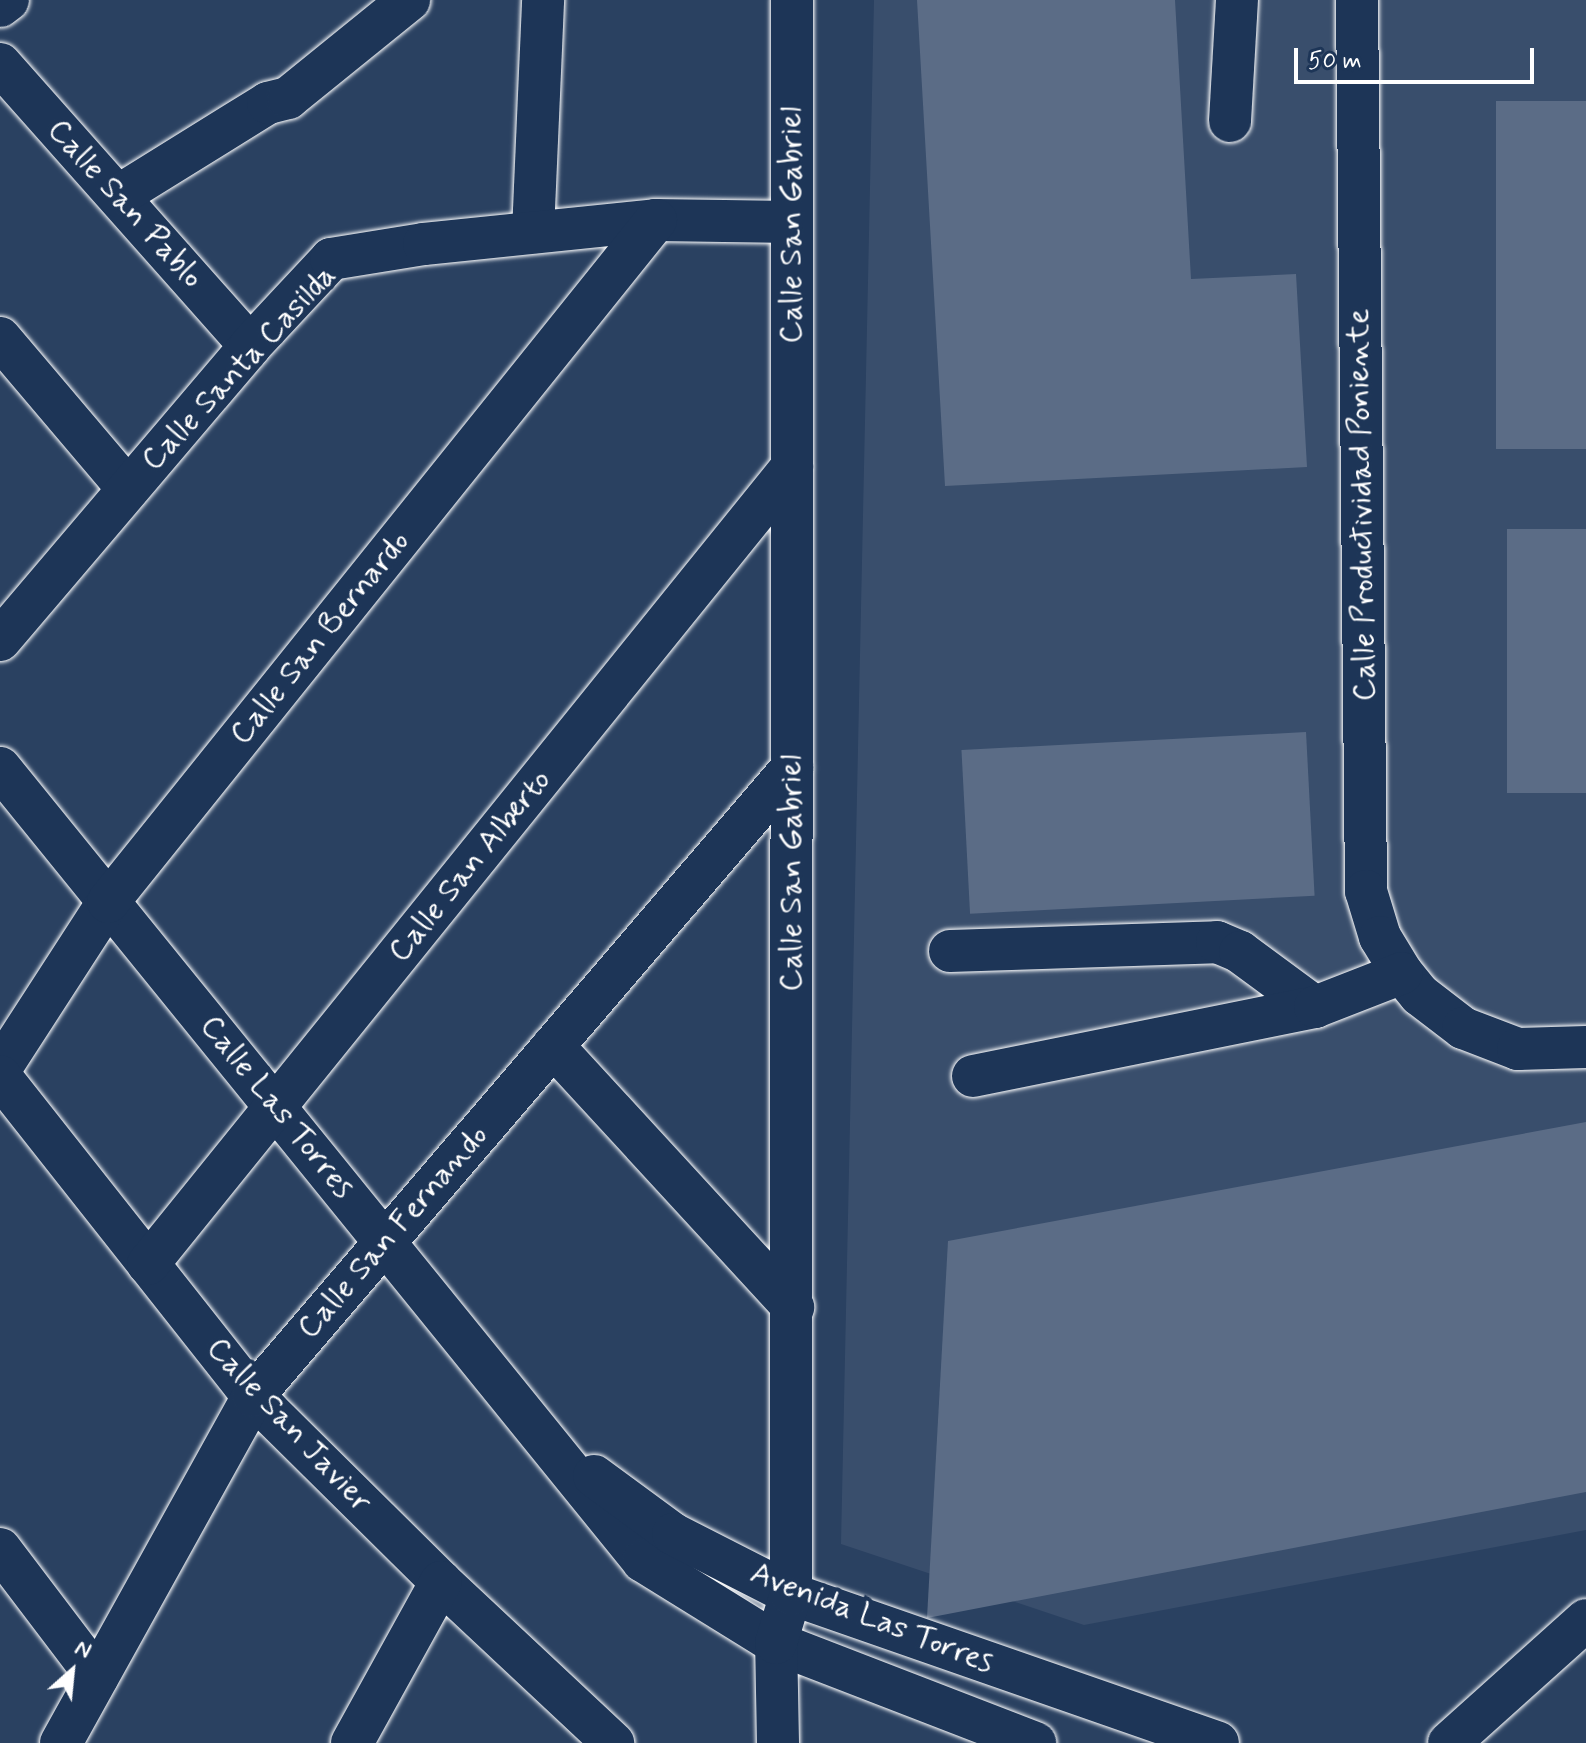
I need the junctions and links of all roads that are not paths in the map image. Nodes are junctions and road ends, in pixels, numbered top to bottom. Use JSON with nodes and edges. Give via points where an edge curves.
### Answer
{"nodes":[{"id":1,"x":8,"y":0,"type":"edge"},
{"id":2,"x":409,"y":0,"type":"edge"},
{"id":3,"x":543,"y":0,"type":"edge"},
{"id":4,"x":792,"y":0,"type":"edge"},
{"id":5,"x":1237,"y":0,"type":"edge"},
{"id":6,"x":1357,"y":0,"type":"edge"},
{"id":7,"x":0,"y":6,"type":"edge"},
{"id":8,"x":0,"y":64,"type":"edge"},
{"id":9,"x":1230,"y":121,"type":"dead end"},
{"id":10,"x":118,"y":196,"type":"junction"},
{"id":11,"x":656,"y":220,"type":"junction"},
{"id":12,"x":792,"y":222,"type":"junction"},
{"id":13,"x":533,"y":232,"type":"junction"},
{"id":14,"x":0,"y":338,"type":"edge"},
{"id":15,"x":250,"y":346,"type":"junction"},
{"id":16,"x":792,"y":467,"type":"junction"},
{"id":17,"x":128,"y":489,"type":"junction"},
{"id":18,"x":0,"y":640,"type":"edge"},
{"id":19,"x":0,"y":768,"type":"edge"},
{"id":20,"x":792,"y":768,"type":"junction"},
{"id":21,"x":108,"y":902,"type":"junction"},
{"id":22,"x":950,"y":951,"type":"dead end"},
{"id":23,"x":1411,"y":984,"type":"junction"},
{"id":24,"x":1315,"y":1007,"type":"junction"},
{"id":25,"x":553,"y":1046,"type":"junction"},
{"id":26,"x":1586,"y":1047,"type":"edge"},
{"id":27,"x":0,"y":1069,"type":"edge"},
{"id":28,"x":0,"y":1076,"type":"edge"},
{"id":29,"x":973,"y":1076,"type":"dead end"},
{"id":30,"x":276,"y":1106,"type":"junction"},
{"id":31,"x":386,"y":1240,"type":"junction"},
{"id":32,"x":148,"y":1264,"type":"junction"},
{"id":33,"x":793,"y":1307,"type":"junction"},
{"id":34,"x":253,"y":1396,"type":"junction"},
{"id":35,"x":553,"y":1446,"type":"junction"},
{"id":36,"x":0,"y":1549,"type":"edge"},
{"id":37,"x":441,"y":1582,"type":"junction"},
{"id":38,"x":791,"y":1594,"type":"junction"},
{"id":39,"x":1586,"y":1620,"type":"edge"},
{"id":40,"x":776,"y":1643,"type":"junction"},
{"id":41,"x":97,"y":1677,"type":"junction"},
{"id":42,"x":77,"y":1736,"type":"edge"},
{"id":43,"x":352,"y":1743,"type":"edge"},
{"id":44,"x":613,"y":1743,"type":"edge"},
{"id":45,"x":778,"y":1743,"type":"edge"},
{"id":46,"x":1035,"y":1743,"type":"edge"},
{"id":47,"x":1218,"y":1743,"type":"edge"},
{"id":48,"x":1449,"y":1743,"type":"edge"}],
"edges":[{"from":1,"to":7,"type":"street"},
{"from":2,"to":10,"type":"street","via":[[288,98],[268,103]]},
{"from":3,"to":13,"type":"street"},
{"from":4,"to":12,"type":"street","name":"Calle San Gabriel"},
{"from":5,"to":9,"type":"street"},
{"from":6,"to":23,"type":"street","name":"Calle Productividad Poniente","via":[[1366,891],[1380,937]]},
{"from":8,"to":10,"type":"street","name":"Calle San Pablo"},
{"from":10,"to":15,"type":"street","name":"Calle San Pablo"},
{"from":11,"to":12,"type":"street","name":"Calle Santa Casilda"},
{"from":11,"to":13,"type":"street","name":"Calle Santa Casilda"},
{"from":11,"to":21,"type":"street","name":"Calle San Bernardo"},
{"from":12,"to":16,"type":"street","name":"Calle San Gabriel"},
{"from":13,"to":15,"type":"street","name":"Calle Santa Casilda","via":[[331,259]]},
{"from":14,"to":17,"type":"street"},
{"from":15,"to":17,"type":"street","name":"Calle Santa Casilda"},
{"from":16,"to":20,"type":"street","name":"Calle San Gabriel"},
{"from":16,"to":30,"type":"street","name":"Calle San Alberto"},
{"from":17,"to":18,"type":"street","name":"Calle Santa Casilda"},
{"from":19,"to":21,"type":"street","name":"Calle Las Torres"},
{"from":20,"to":25,"type":"street","name":"Calle San Fernando"},
{"from":20,"to":33,"type":"street","name":"Calle San Gabriel"},
{"from":21,"to":27,"type":"street","name":"Calle San Bernardo"},
{"from":21,"to":30,"type":"street","name":"Calle Las Torres"},
{"from":22,"to":24,"type":"street","via":[[1217,942],[1240,952]]},
{"from":23,"to":24,"type":"street"},
{"from":23,"to":26,"type":"street","via":[[1463,1028],[1518,1049]]},
{"from":24,"to":29,"type":"street"},
{"from":25,"to":31,"type":"street","name":"Calle San Fernando"},
{"from":25,"to":33,"type":"street"},
{"from":28,"to":32,"type":"street","name":"Calle San Javier"},
{"from":30,"to":31,"type":"street","name":"Calle Las Torres"},
{"from":30,"to":32,"type":"street","name":"Calle San Alberto"},
{"from":31,"to":34,"type":"street","name":"Calle San Fernando"},
{"from":31,"to":35,"type":"street","name":"Calle Las Torres"},
{"from":32,"to":34,"type":"street","name":"Calle San Javier"},
{"from":33,"to":38,"type":"street","name":"Calle San Gabriel"},
{"from":34,"to":37,"type":"street","name":"Calle San Javier"},
{"from":34,"to":41,"type":"street","name":"Calle San Fernando"},
{"from":35,"to":38,"type":"street","name":"Avenida Las Torres","via":[[673,1534]]},
{"from":35,"to":40,"type":"street","name":"Avenida Las Torres","via":[[643,1561]]},
{"from":36,"to":41,"type":"street"},
{"from":37,"to":43,"type":"street"},
{"from":37,"to":44,"type":"street","name":"Calle San Javier"},
{"from":38,"to":40,"type":"street","name":"Calle San Gabriel"},
{"from":38,"to":47,"type":"street","name":"Avenida Las Torres"},
{"from":39,"to":48,"type":"street"},
{"from":40,"to":45,"type":"street","name":"Calle San Gabriel"},
{"from":40,"to":46,"type":"street","name":"Avenida Las Torres"},
{"from":41,"to":42,"type":"street","name":"Calle San Fernando"}]}
